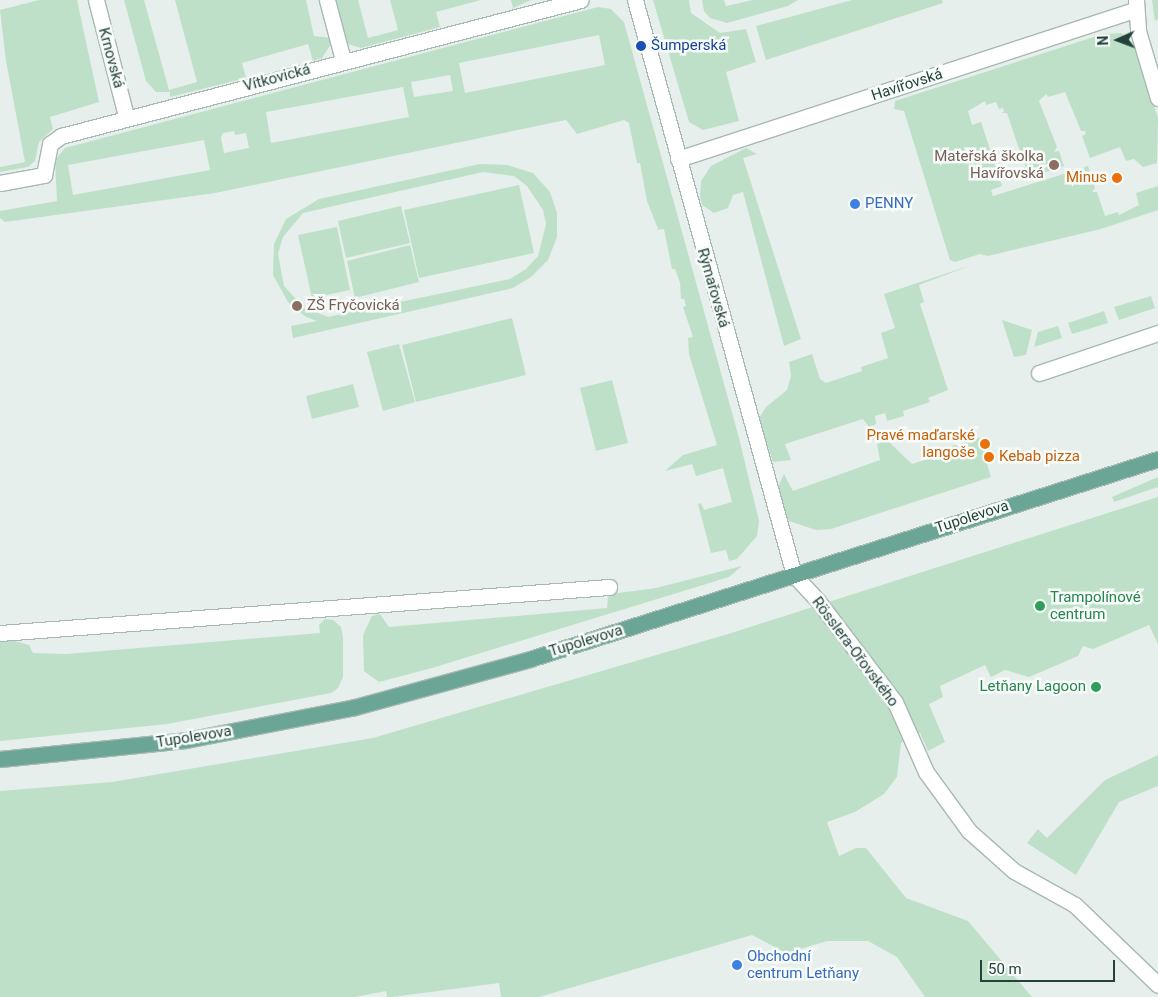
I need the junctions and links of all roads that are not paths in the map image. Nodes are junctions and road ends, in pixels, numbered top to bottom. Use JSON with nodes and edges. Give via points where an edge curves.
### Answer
{"nodes":[{"id":1,"x":96,"y":0,"type":"edge"},
{"id":2,"x":327,"y":0,"type":"edge"},
{"id":3,"x":581,"y":0,"type":"edge"},
{"id":4,"x":635,"y":0,"type":"edge"},
{"id":5,"x":550,"y":4,"type":"edge"},
{"id":6,"x":1136,"y":5,"type":"edge"},
{"id":7,"x":344,"y":60,"type":"junction"},
{"id":8,"x":1158,"y":98,"type":"edge"},
{"id":9,"x":126,"y":116,"type":"junction"},
{"id":10,"x":678,"y":159,"type":"junction"},
{"id":11,"x":0,"y":183,"type":"edge"},
{"id":12,"x":1158,"y":333,"type":"edge"},
{"id":13,"x":1039,"y":373,"type":"dead end"},
{"id":14,"x":1158,"y":459,"type":"edge"},
{"id":15,"x":794,"y":575,"type":"junction"},
{"id":16,"x":609,"y":587,"type":"dead end"},
{"id":17,"x":0,"y":633,"type":"edge"},
{"id":18,"x":0,"y":759,"type":"edge"},
{"id":19,"x":1158,"y":985,"type":"edge"}],
"edges":[{"from":1,"to":9,"type":"street","name":"Krnovská"},
{"from":2,"to":7,"type":"street"},
{"from":3,"to":5,"type":"street","name":"Vítkovická"},
{"from":4,"to":10,"type":"street","name":"Rýmařovská"},
{"from":5,"to":7,"type":"street","name":"Vítkovická"},
{"from":6,"to":8,"type":"street","via":[[1138,31]]},
{"from":6,"to":10,"type":"street","name":"Havířovská"},
{"from":7,"to":9,"type":"street","name":"Vítkovická"},
{"from":9,"to":11,"type":"street","name":"Vítkovická","via":[[61,136],[50,144],[44,175]]},
{"from":10,"to":15,"type":"street","name":"Rýmařovská"},
{"from":12,"to":13,"type":"street"},
{"from":14,"to":15,"type":"main road","name":"Tupolevova"},
{"from":15,"to":18,"type":"main road","name":"Tupolevova","via":[[530,659],[355,707],[186,740]]},
{"from":15,"to":19,"type":"street","name":"Rösslera-Ořovského","via":[[818,601],[895,702],[926,772],[969,831],[1014,871],[1076,905]]},
{"from":16,"to":17,"type":"street"}]}
